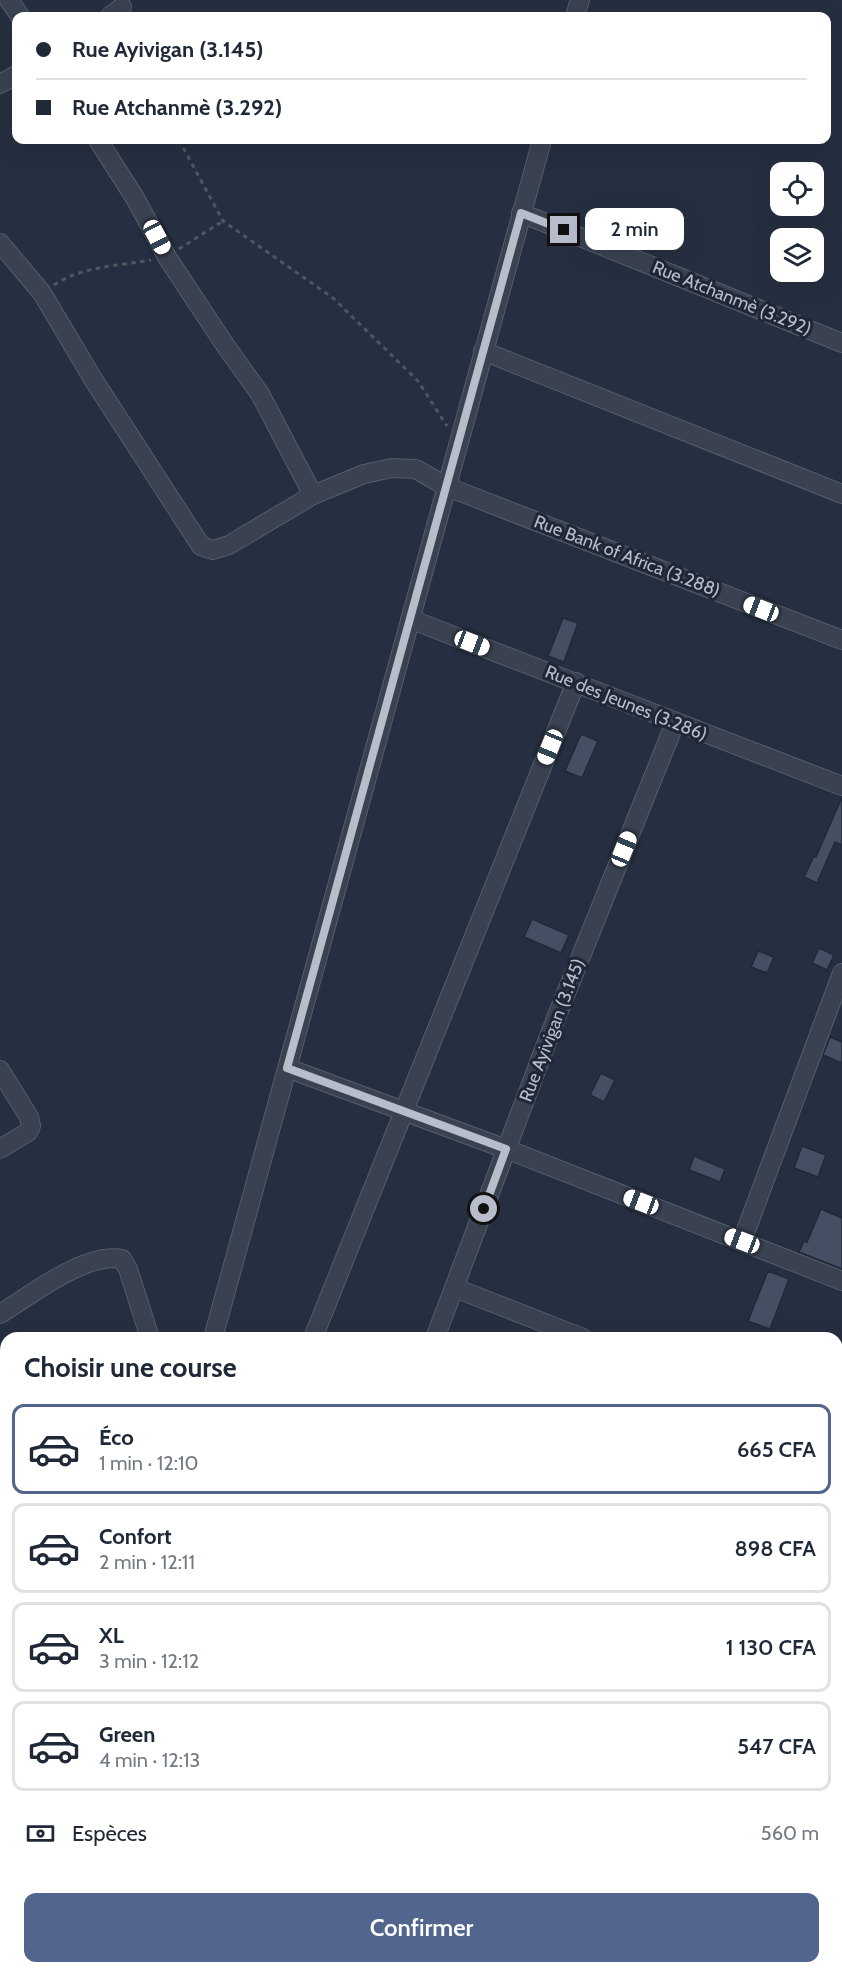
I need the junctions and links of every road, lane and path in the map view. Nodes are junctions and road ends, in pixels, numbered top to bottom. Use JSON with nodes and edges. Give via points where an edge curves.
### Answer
{"nodes":[{"id":1,"x":101,"y":144,"type":"edge"},
{"id":2,"x":181,"y":144,"type":"edge"},
{"id":3,"x":541,"y":144,"type":"edge"},
{"id":4,"x":521,"y":213,"type":"junction"},
{"id":5,"x":223,"y":221,"type":"junction"},
{"id":6,"x":0,"y":243,"type":"edge"},
{"id":7,"x":167,"y":257,"type":"junction"},
{"id":8,"x":42,"y":293,"type":"junction"},
{"id":9,"x":842,"y":343,"type":"edge"},
{"id":10,"x":483,"y":351,"type":"junction"},
{"id":11,"x":458,"y":442,"type":"junction"},
{"id":12,"x":445,"y":486,"type":"junction"},
{"id":13,"x":842,"y":494,"type":"edge"},
{"id":14,"x":313,"y":495,"type":"junction"},
{"id":15,"x":410,"y":620,"type":"junction"},
{"id":16,"x":842,"y":640,"type":"edge"},
{"id":17,"x":576,"y":682,"type":"junction"},
{"id":18,"x":675,"y":723,"type":"junction"},
{"id":19,"x":842,"y":786,"type":"edge"},
{"id":20,"x":842,"y":974,"type":"edge"},
{"id":21,"x":287,"y":1068,"type":"junction"},
{"id":22,"x":0,"y":1070,"type":"edge"},
{"id":23,"x":404,"y":1111,"type":"junction"},
{"id":24,"x":0,"y":1149,"type":"edge"},
{"id":25,"x":506,"y":1149,"type":"junction"},
{"id":26,"x":742,"y":1241,"type":"junction"},
{"id":27,"x":842,"y":1281,"type":"edge"},
{"id":28,"x":455,"y":1288,"type":"junction"},
{"id":29,"x":0,"y":1314,"type":"edge"},
{"id":30,"x":148,"y":1332,"type":"edge"},
{"id":31,"x":215,"y":1332,"type":"edge"},
{"id":32,"x":315,"y":1332,"type":"edge"},
{"id":33,"x":437,"y":1332,"type":"edge"},
{"id":34,"x":568,"y":1332,"type":"edge"}],
"edges":[{"from":1,"to":7,"type":"street"},
{"from":2,"to":5,"type":"path"},
{"from":3,"to":4,"type":"street"},
{"from":4,"to":9,"type":"street","name":"Rue Atchanmè (3.292)"},
{"from":4,"to":10,"type":"street"},
{"from":5,"to":7,"type":"path"},
{"from":5,"to":11,"type":"path","via":[[333,298],[418,381]]},
{"from":6,"to":8,"type":"street","name":"Rue Bank of Africa (3.288)"},
{"from":7,"to":8,"type":"path","via":[[90,270],[66,277]]},
{"from":7,"to":14,"type":"street","via":[[260,394]]},
{"from":8,"to":14,"type":"street","name":"Rue Bank of Africa (3.288)","via":[[201,546],[213,550],[229,544]]},
{"from":10,"to":11,"type":"street"},
{"from":10,"to":13,"type":"street"},
{"from":11,"to":12,"type":"street"},
{"from":12,"to":14,"type":"street","name":"Rue Bank of Africa (3.288)","via":[[416,469],[392,468],[364,474]]},
{"from":12,"to":15,"type":"street"},
{"from":12,"to":16,"type":"street","name":"Rue Bank of Africa (3.288)"},
{"from":15,"to":17,"type":"street","name":"Rue des Jeunes (3.286)"},
{"from":15,"to":21,"type":"street"},
{"from":17,"to":18,"type":"street","name":"Rue des Jeunes (3.286)"},
{"from":17,"to":23,"type":"street"},
{"from":18,"to":19,"type":"street","name":"Rue des Jeunes (3.286)"},
{"from":18,"to":25,"type":"street","name":"Rue Ayivigan (3.145)"},
{"from":20,"to":26,"type":"street"},
{"from":21,"to":23,"type":"street"},
{"from":21,"to":31,"type":"street"},
{"from":22,"to":24,"type":"street","via":[[31,1126],[28,1132]]},
{"from":23,"to":25,"type":"street"},
{"from":23,"to":32,"type":"street"},
{"from":25,"to":26,"type":"street"},
{"from":25,"to":28,"type":"street","name":"Rue Ayivigan (3.145)"},
{"from":26,"to":27,"type":"street"},
{"from":28,"to":33,"type":"street","name":"Rue Ayivigan (3.145)"},
{"from":28,"to":34,"type":"street"},
{"from":29,"to":30,"type":"street","via":[[89,1263],[116,1258],[125,1263]]}]}
